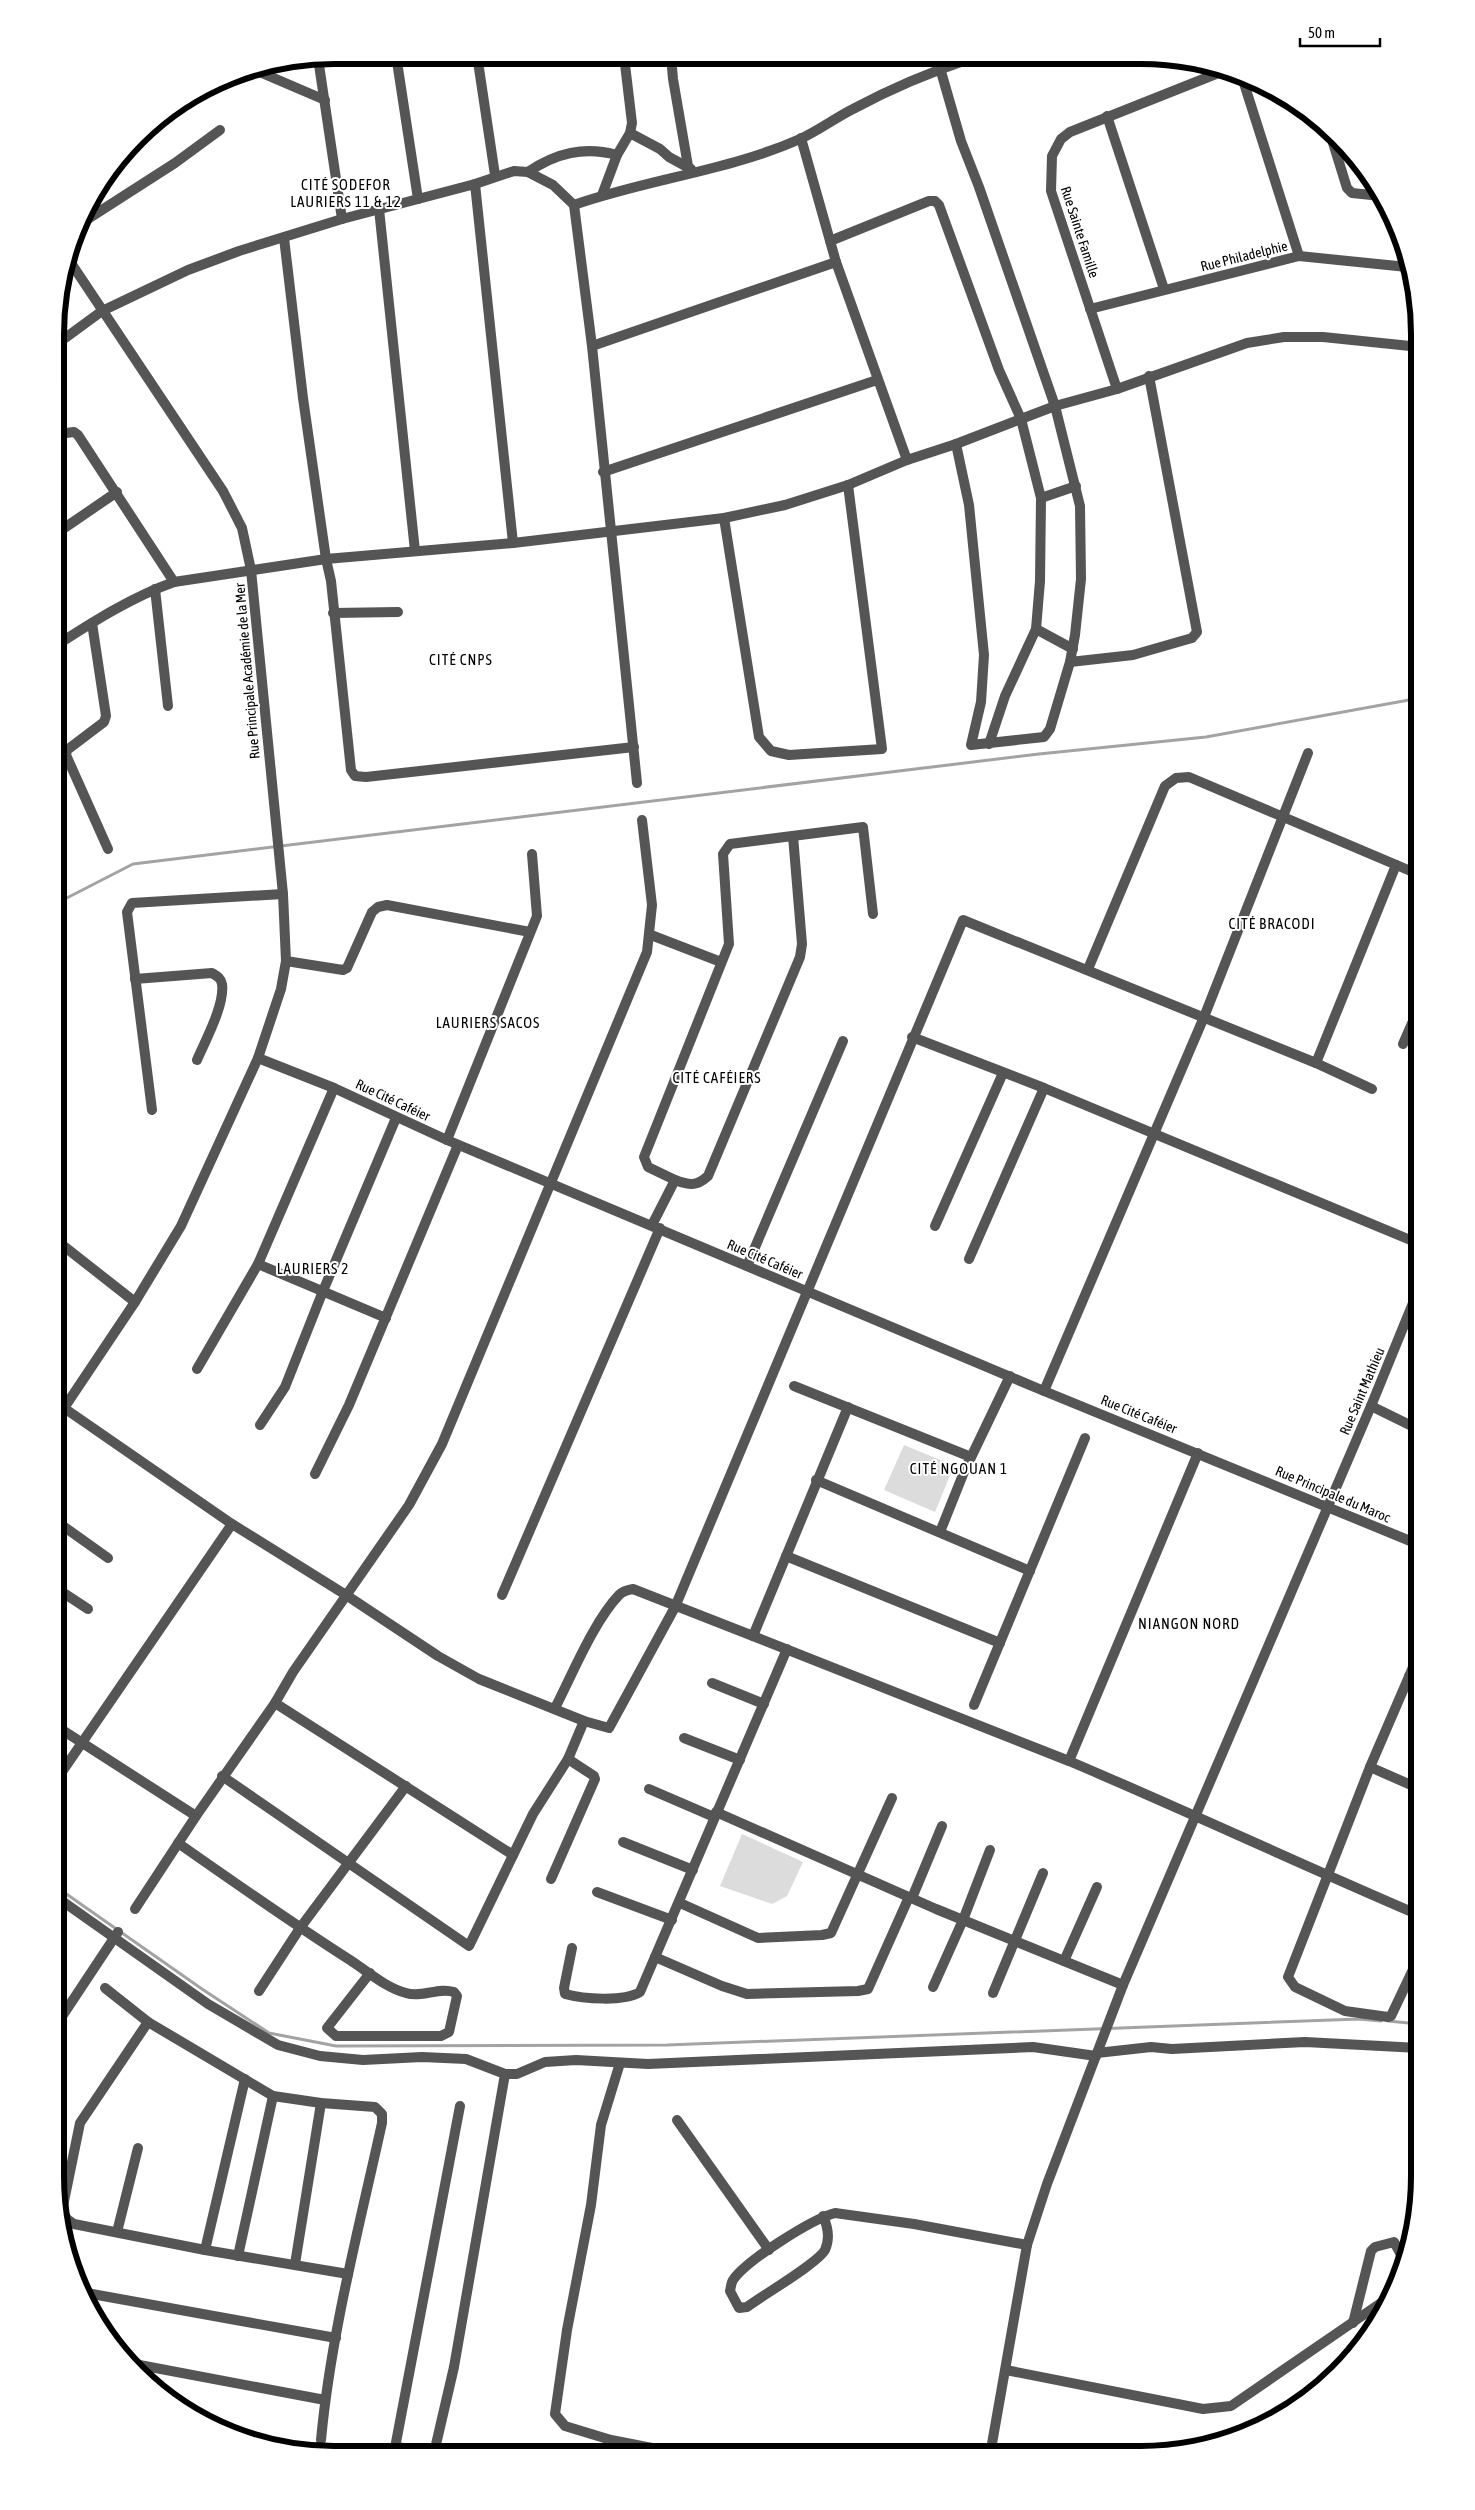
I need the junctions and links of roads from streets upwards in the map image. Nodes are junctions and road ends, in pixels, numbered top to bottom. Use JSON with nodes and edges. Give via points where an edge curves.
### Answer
{"nodes":[{"id":1,"x":319,"y":64,"type":"edge"},
{"id":2,"x":397,"y":64,"type":"edge"},
{"id":3,"x":478,"y":64,"type":"edge"},
{"id":4,"x":625,"y":64,"type":"edge"},
{"id":5,"x":671,"y":64,"type":"edge"},
{"id":6,"x":953,"y":64,"type":"edge"},
{"id":7,"x":940,"y":68,"type":"junction"},
{"id":8,"x":262,"y":73,"type":"edge"},
{"id":9,"x":1215,"y":74,"type":"edge"},
{"id":10,"x":1244,"y":84,"type":"edge"},
{"id":11,"x":325,"y":100,"type":"junction"},
{"id":12,"x":1107,"y":116,"type":"junction"},
{"id":13,"x":220,"y":130,"type":"dead end"},
{"id":14,"x":630,"y":134,"type":"junction"},
{"id":15,"x":801,"y":138,"type":"junction"},
{"id":16,"x":1334,"y":145,"type":"edge"},
{"id":17,"x":617,"y":155,"type":"junction"},
{"id":18,"x":691,"y":170,"type":"junction"},
{"id":19,"x":528,"y":172,"type":"junction"},
{"id":20,"x":495,"y":176,"type":"junction"},
{"id":21,"x":474,"y":184,"type":"junction"},
{"id":22,"x":602,"y":195,"type":"junction"},
{"id":23,"x":1373,"y":195,"type":"edge"},
{"id":24,"x":418,"y":200,"type":"junction"},
{"id":25,"x":574,"y":205,"type":"junction"},
{"id":26,"x":379,"y":209,"type":"junction"},
{"id":27,"x":90,"y":217,"type":"edge"},
{"id":28,"x":342,"y":219,"type":"junction"},
{"id":29,"x":284,"y":238,"type":"junction"},
{"id":30,"x":830,"y":241,"type":"junction"},
{"id":31,"x":1299,"y":256,"type":"junction"},
{"id":32,"x":836,"y":262,"type":"junction"},
{"id":33,"x":72,"y":265,"type":"edge"},
{"id":34,"x":1403,"y":268,"type":"edge"},
{"id":35,"x":1164,"y":290,"type":"junction"},
{"id":36,"x":1090,"y":309,"type":"junction"},
{"id":37,"x":102,"y":311,"type":"junction"},
{"id":38,"x":64,"y":339,"type":"edge"},
{"id":39,"x":592,"y":346,"type":"junction"},
{"id":40,"x":1411,"y":346,"type":"edge"},
{"id":41,"x":1148,"y":376,"type":"junction"},
{"id":42,"x":878,"y":380,"type":"junction"},
{"id":43,"x":1117,"y":389,"type":"junction"},
{"id":44,"x":1055,"y":406,"type":"junction"},
{"id":45,"x":1021,"y":419,"type":"junction"},
{"id":46,"x":64,"y":433,"type":"edge"},
{"id":47,"x":956,"y":444,"type":"junction"},
{"id":48,"x":907,"y":460,"type":"junction"},
{"id":49,"x":603,"y":472,"type":"junction"},
{"id":50,"x":848,"y":485,"type":"junction"},
{"id":51,"x":1076,"y":486,"type":"junction"},
{"id":52,"x":117,"y":492,"type":"junction"},
{"id":53,"x":1042,"y":498,"type":"junction"},
{"id":54,"x":724,"y":518,"type":"junction"},
{"id":55,"x":64,"y":528,"type":"edge"},
{"id":56,"x":611,"y":531,"type":"junction"},
{"id":57,"x":513,"y":543,"type":"junction"},
{"id":58,"x":415,"y":551,"type":"junction"},
{"id":59,"x":326,"y":559,"type":"junction"},
{"id":60,"x":251,"y":570,"type":"junction"},
{"id":61,"x":174,"y":582,"type":"junction"},
{"id":62,"x":155,"y":588,"type":"junction"},
{"id":63,"x":398,"y":612,"type":"dead end"},
{"id":64,"x":333,"y":613,"type":"junction"},
{"id":65,"x":92,"y":622,"type":"junction"},
{"id":66,"x":1036,"y":629,"type":"junction"},
{"id":67,"x":64,"y":640,"type":"edge"},
{"id":68,"x":1073,"y":649,"type":"junction"},
{"id":69,"x":1070,"y":662,"type":"junction"},
{"id":70,"x":168,"y":706,"type":"dead end"},
{"id":71,"x":989,"y":744,"type":"junction"},
{"id":72,"x":634,"y":747,"type":"junction"},
{"id":73,"x":1308,"y":754,"type":"dead end"},
{"id":74,"x":637,"y":783,"type":"dead end"},
{"id":75,"x":1284,"y":816,"type":"junction"},
{"id":76,"x":642,"y":820,"type":"dead end"},
{"id":77,"x":793,"y":836,"type":"junction"},
{"id":78,"x":108,"y":849,"type":"dead end"},
{"id":79,"x":532,"y":854,"type":"dead end"},
{"id":80,"x":1396,"y":865,"type":"junction"},
{"id":81,"x":1411,"y":871,"type":"edge"},
{"id":82,"x":283,"y":894,"type":"junction"},
{"id":83,"x":873,"y":914,"type":"dead end"},
{"id":84,"x":530,"y":932,"type":"junction"},
{"id":85,"x":650,"y":935,"type":"junction"},
{"id":86,"x":286,"y":961,"type":"junction"},
{"id":87,"x":721,"y":962,"type":"junction"},
{"id":88,"x":1088,"y":969,"type":"junction"},
{"id":89,"x":136,"y":980,"type":"junction"},
{"id":90,"x":1204,"y":1017,"type":"junction"},
{"id":91,"x":1411,"y":1024,"type":"edge"},
{"id":92,"x":912,"y":1037,"type":"junction"},
{"id":93,"x":843,"y":1041,"type":"dead end"},
{"id":94,"x":1402,"y":1044,"type":"dead end"},
{"id":95,"x":258,"y":1058,"type":"junction"},
{"id":96,"x":197,"y":1060,"type":"dead end"},
{"id":97,"x":1316,"y":1063,"type":"junction"},
{"id":98,"x":1003,"y":1073,"type":"junction"},
{"id":99,"x":334,"y":1088,"type":"junction"},
{"id":100,"x":1044,"y":1088,"type":"junction"},
{"id":101,"x":1372,"y":1089,"type":"dead end"},
{"id":102,"x":152,"y":1110,"type":"dead end"},
{"id":103,"x":396,"y":1118,"type":"junction"},
{"id":104,"x":1153,"y":1132,"type":"junction"},
{"id":105,"x":447,"y":1140,"type":"junction"},
{"id":106,"x":458,"y":1145,"type":"junction"},
{"id":107,"x":675,"y":1180,"type":"junction"},
{"id":108,"x":550,"y":1184,"type":"junction"},
{"id":109,"x":935,"y":1226,"type":"dead end"},
{"id":110,"x":656,"y":1227,"type":"junction"},
{"id":111,"x":1411,"y":1240,"type":"edge"},
{"id":112,"x":64,"y":1246,"type":"edge"},
{"id":113,"x":969,"y":1259,"type":"dead end"},
{"id":114,"x":258,"y":1264,"type":"junction"},
{"id":115,"x":747,"y":1266,"type":"junction"},
{"id":116,"x":323,"y":1291,"type":"junction"},
{"id":117,"x":807,"y":1291,"type":"junction"},
{"id":118,"x":135,"y":1302,"type":"junction"},
{"id":119,"x":1411,"y":1308,"type":"edge"},
{"id":120,"x":386,"y":1318,"type":"junction"},
{"id":121,"x":198,"y":1369,"type":"dead end"},
{"id":122,"x":1010,"y":1376,"type":"junction"},
{"id":123,"x":794,"y":1386,"type":"dead end"},
{"id":124,"x":1044,"y":1391,"type":"junction"},
{"id":125,"x":1371,"y":1406,"type":"junction"},
{"id":126,"x":848,"y":1407,"type":"junction"},
{"id":127,"x":64,"y":1408,"type":"joint"},
{"id":128,"x":260,"y":1425,"type":"dead end"},
{"id":129,"x":1411,"y":1426,"type":"edge"},
{"id":130,"x":1085,"y":1438,"type":"dead end"},
{"id":131,"x":1198,"y":1452,"type":"junction"},
{"id":132,"x":971,"y":1457,"type":"junction"},
{"id":133,"x":314,"y":1474,"type":"dead end"},
{"id":134,"x":816,"y":1480,"type":"junction"},
{"id":135,"x":1264,"y":1480,"type":"joint"},
{"id":136,"x":1328,"y":1506,"type":"junction"},
{"id":137,"x":232,"y":1524,"type":"junction"},
{"id":138,"x":64,"y":1526,"type":"edge"},
{"id":139,"x":940,"y":1532,"type":"junction"},
{"id":140,"x":1411,"y":1541,"type":"edge"},
{"id":141,"x":786,"y":1556,"type":"junction"},
{"id":142,"x":108,"y":1558,"type":"dead end"},
{"id":143,"x":1030,"y":1571,"type":"junction"},
{"id":144,"x":64,"y":1593,"type":"edge"},
{"id":145,"x":346,"y":1595,"type":"junction"},
{"id":146,"x":502,"y":1596,"type":"dead end"},
{"id":147,"x":675,"y":1607,"type":"junction"},
{"id":148,"x":88,"y":1609,"type":"dead end"},
{"id":149,"x":753,"y":1636,"type":"junction"},
{"id":150,"x":1000,"y":1643,"type":"junction"},
{"id":151,"x":787,"y":1649,"type":"junction"},
{"id":152,"x":712,"y":1683,"type":"dead end"},
{"id":153,"x":1411,"y":1683,"type":"edge"},
{"id":154,"x":275,"y":1703,"type":"junction"},
{"id":155,"x":764,"y":1704,"type":"junction"},
{"id":156,"x":974,"y":1705,"type":"dead end"},
{"id":157,"x":555,"y":1708,"type":"junction"},
{"id":158,"x":584,"y":1720,"type":"junction"},
{"id":159,"x":64,"y":1732,"type":"edge"},
{"id":160,"x":684,"y":1738,"type":"dead end"},
{"id":161,"x":82,"y":1744,"type":"junction"},
{"id":162,"x":568,"y":1759,"type":"junction"},
{"id":163,"x":740,"y":1760,"type":"junction"},
{"id":164,"x":1070,"y":1761,"type":"junction"},
{"id":165,"x":1370,"y":1767,"type":"junction"},
{"id":166,"x":64,"y":1770,"type":"edge"},
{"id":167,"x":222,"y":1776,"type":"junction"},
{"id":168,"x":1411,"y":1785,"type":"edge"},
{"id":169,"x":406,"y":1786,"type":"junction"},
{"id":170,"x":649,"y":1789,"type":"dead end"},
{"id":171,"x":892,"y":1798,"type":"dead end"},
{"id":172,"x":715,"y":1815,"type":"junction"},
{"id":173,"x":1198,"y":1815,"type":"junction"},
{"id":174,"x":196,"y":1816,"type":"junction"},
{"id":175,"x":942,"y":1826,"type":"dead end"},
{"id":176,"x":623,"y":1842,"type":"dead end"},
{"id":177,"x":178,"y":1843,"type":"junction"},
{"id":178,"x":990,"y":1850,"type":"dead end"},
{"id":179,"x":513,"y":1855,"type":"junction"},
{"id":180,"x":349,"y":1864,"type":"junction"},
{"id":181,"x":693,"y":1870,"type":"junction"},
{"id":182,"x":1043,"y":1873,"type":"dead end"},
{"id":183,"x":857,"y":1875,"type":"junction"},
{"id":184,"x":1327,"y":1876,"type":"junction"},
{"id":185,"x":551,"y":1879,"type":"dead end"},
{"id":186,"x":1097,"y":1887,"type":"dead end"},
{"id":187,"x":597,"y":1892,"type":"dead end"},
{"id":188,"x":911,"y":1898,"type":"junction"},
{"id":189,"x":64,"y":1902,"type":"edge"},
{"id":190,"x":680,"y":1903,"type":"junction"},
{"id":191,"x":135,"y":1909,"type":"dead end"},
{"id":192,"x":1411,"y":1911,"type":"edge"},
{"id":193,"x":672,"y":1920,"type":"junction"},
{"id":194,"x":963,"y":1920,"type":"junction"},
{"id":195,"x":300,"y":1928,"type":"junction"},
{"id":196,"x":116,"y":1935,"type":"junction"},
{"id":197,"x":1016,"y":1941,"type":"junction"},
{"id":198,"x":572,"y":1948,"type":"dead end"},
{"id":199,"x":656,"y":1957,"type":"junction"},
{"id":200,"x":1064,"y":1961,"type":"junction"},
{"id":201,"x":370,"y":1973,"type":"junction"},
{"id":202,"x":1411,"y":1975,"type":"edge"},
{"id":203,"x":1123,"y":1985,"type":"junction"},
{"id":204,"x":933,"y":1987,"type":"dead end"},
{"id":205,"x":105,"y":1988,"type":"dead end"},
{"id":206,"x":259,"y":1991,"type":"dead end"},
{"id":207,"x":992,"y":1993,"type":"dead end"},
{"id":208,"x":64,"y":2013,"type":"edge"},
{"id":209,"x":148,"y":2022,"type":"junction"},
{"id":210,"x":1411,"y":2048,"type":"edge"},
{"id":211,"x":1097,"y":2053,"type":"junction"},
{"id":212,"x":620,"y":2063,"type":"junction"},
{"id":213,"x":505,"y":2074,"type":"junction"},
{"id":214,"x":245,"y":2079,"type":"junction"},
{"id":215,"x":273,"y":2096,"type":"junction"},
{"id":216,"x":321,"y":2103,"type":"junction"},
{"id":217,"x":460,"y":2106,"type":"dead end"},
{"id":218,"x":678,"y":2120,"type":"dead end"},
{"id":219,"x":138,"y":2148,"type":"dead end"},
{"id":220,"x":64,"y":2198,"type":"edge"},
{"id":221,"x":823,"y":2216,"type":"junction"},
{"id":222,"x":67,"y":2219,"type":"edge"},
{"id":223,"x":117,"y":2232,"type":"junction"},
{"id":224,"x":1026,"y":2244,"type":"junction"},
{"id":225,"x":205,"y":2250,"type":"junction"},
{"id":226,"x":769,"y":2250,"type":"junction"},
{"id":227,"x":1400,"y":2253,"type":"edge"},
{"id":228,"x":238,"y":2256,"type":"junction"},
{"id":229,"x":295,"y":2264,"type":"junction"},
{"id":230,"x":348,"y":2274,"type":"junction"},
{"id":231,"x":91,"y":2294,"type":"edge"},
{"id":232,"x":1379,"y":2304,"type":"edge"},
{"id":233,"x":1353,"y":2322,"type":"junction"},
{"id":234,"x":336,"y":2338,"type":"junction"},
{"id":235,"x":141,"y":2365,"type":"edge"},
{"id":236,"x":1006,"y":2370,"type":"junction"},
{"id":237,"x":325,"y":2400,"type":"junction"},
{"id":238,"x":321,"y":2440,"type":"dead end"},
{"id":239,"x":397,"y":2446,"type":"edge"},
{"id":240,"x":436,"y":2446,"type":"edge"},
{"id":241,"x":642,"y":2446,"type":"edge"},
{"id":242,"x":992,"y":2446,"type":"edge"}],
"edges":[{"from":1,"to":11,"type":"street"},
{"from":2,"to":24,"type":"street"},
{"from":3,"to":20,"type":"street"},
{"from":4,"to":14,"type":"street","via":[[632,113]]},
{"from":5,"to":18,"type":"street"},
{"from":6,"to":7,"type":"street"},
{"from":7,"to":15,"type":"street","via":[[852,109]]},
{"from":7,"to":44,"type":"street","via":[[961,141]]},
{"from":8,"to":11,"type":"street"},
{"from":9,"to":12,"type":"street","name":"Rue Sainte Famille"},
{"from":10,"to":31,"type":"street"},
{"from":11,"to":28,"type":"street"},
{"from":12,"to":35,"type":"street"},
{"from":12,"to":36,"type":"street","name":"Rue Sainte Famille","via":[[1060,139],[1050,170],[1051,191]]},
{"from":13,"to":27,"type":"street"},
{"from":14,"to":17,"type":"street"},
{"from":14,"to":18,"type":"street","via":[[652,144]]},
{"from":15,"to":18,"type":"street","via":[[742,161]]},
{"from":15,"to":30,"type":"street"},
{"from":16,"to":23,"type":"street","via":[[1347,188],[1352,193]]},
{"from":17,"to":19,"type":"street","via":[[579,151],[545,160]]},
{"from":17,"to":22,"type":"street"},
{"from":18,"to":22,"type":"street"},
{"from":19,"to":20,"type":"street","via":[[514,171]]},
{"from":19,"to":25,"type":"street","via":[[553,185]]},
{"from":20,"to":21,"type":"street"},
{"from":21,"to":24,"type":"street"},
{"from":21,"to":57,"type":"street"},
{"from":22,"to":25,"type":"street"},
{"from":24,"to":26,"type":"street"},
{"from":25,"to":39,"type":"street"},
{"from":26,"to":28,"type":"street"},
{"from":26,"to":58,"type":"street"},
{"from":28,"to":29,"type":"street"},
{"from":29,"to":37,"type":"street","via":[[188,270]]},
{"from":29,"to":59,"type":"street"},
{"from":30,"to":32,"type":"street"},
{"from":30,"to":45,"type":"street","via":[[935,201]]},
{"from":31,"to":34,"type":"street","name":"Rue Philadelphie"},
{"from":31,"to":35,"type":"street","name":"Rue Philadelphie"},
{"from":32,"to":39,"type":"street"},
{"from":32,"to":42,"type":"street"},
{"from":33,"to":37,"type":"street"},
{"from":35,"to":36,"type":"street","name":"Rue Philadelphie"},
{"from":36,"to":43,"type":"street","name":"Rue Sainte Famille"},
{"from":37,"to":38,"type":"street"},
{"from":37,"to":60,"type":"street","via":[[223,491],[242,528]]},
{"from":39,"to":49,"type":"street"},
{"from":40,"to":41,"type":"street","via":[[1323,337],[1284,337],[1247,343]]},
{"from":41,"to":43,"type":"street"},
{"from":41,"to":69,"type":"street","via":[[1197,632],[1192,638],[1132,655]]},
{"from":42,"to":48,"type":"street"},
{"from":42,"to":49,"type":"street"},
{"from":43,"to":44,"type":"street"},
{"from":44,"to":45,"type":"street"},
{"from":44,"to":51,"type":"street"},
{"from":45,"to":47,"type":"street"},
{"from":45,"to":53,"type":"street"},
{"from":46,"to":52,"type":"street","via":[[74,432],[78,435]]},
{"from":47,"to":48,"type":"street"},
{"from":47,"to":71,"type":"street","via":[[969,504],[984,655],[981,702],[971,745]]},
{"from":48,"to":50,"type":"street"},
{"from":49,"to":56,"type":"street"},
{"from":50,"to":54,"type":"street","via":[[785,505]]},
{"from":50,"to":54,"type":"street","via":[[882,749],[788,755],[771,751],[759,737]]},
{"from":51,"to":53,"type":"street"},
{"from":51,"to":68,"type":"street","via":[[1081,515],[1082,579]]},
{"from":52,"to":55,"type":"street"},
{"from":52,"to":61,"type":"street"},
{"from":53,"to":66,"type":"street"},
{"from":54,"to":56,"type":"street"},
{"from":56,"to":57,"type":"street"},
{"from":56,"to":72,"type":"street"},
{"from":57,"to":58,"type":"street"},
{"from":58,"to":59,"type":"street"},
{"from":59,"to":60,"type":"street"},
{"from":59,"to":64,"type":"street"},
{"from":60,"to":61,"type":"street","name":"Rue Principale Académie de la Mer"},
{"from":60,"to":82,"type":"street","name":"Rue Principale Académie de la Mer"},
{"from":61,"to":62,"type":"street","name":"Rue Principale Académie de la Mer"},
{"from":62,"to":65,"type":"street","name":"Rue Principale Académie de la Mer"},
{"from":62,"to":70,"type":"street"},
{"from":63,"to":64,"type":"street"},
{"from":64,"to":72,"type":"street","via":[[351,770],[355,776]]},
{"from":65,"to":67,"type":"street","name":"Rue Principale Académie de la Mer"},
{"from":65,"to":78,"type":"street","via":[[106,716],[104,722],[67,750],[66,755]]},
{"from":66,"to":68,"type":"street"},
{"from":66,"to":71,"type":"street","via":[[1005,696]]},
{"from":68,"to":69,"type":"street"},
{"from":69,"to":71,"type":"street","via":[[1048,733]]},
{"from":72,"to":74,"type":"street"},
{"from":73,"to":75,"type":"street"},
{"from":75,"to":80,"type":"street"},
{"from":75,"to":88,"type":"street","via":[[1189,777],[1176,778],[1165,786]]},
{"from":75,"to":90,"type":"street"},
{"from":76,"to":85,"type":"street","via":[[652,905]]},
{"from":77,"to":83,"type":"street","via":[[863,827]]},
{"from":77,"to":87,"type":"street","via":[[730,844],[726,848],[723,854],[729,944]]},
{"from":77,"to":107,"type":"street","via":[[802,944],[800,957],[708,1176],[691,1185]]},
{"from":79,"to":84,"type":"street","via":[[538,910]]},
{"from":80,"to":81,"type":"street"},
{"from":80,"to":97,"type":"street"},
{"from":82,"to":86,"type":"street","name":"Rue Principale Académie de la Mer"},
{"from":82,"to":89,"type":"street","via":[[132,903],[127,912]]},
{"from":84,"to":86,"type":"street","via":[[387,905],[372,912],[347,968]]},
{"from":84,"to":105,"type":"street"},
{"from":85,"to":87,"type":"street"},
{"from":85,"to":108,"type":"street","via":[[647,952]]},
{"from":86,"to":95,"type":"street","name":"Rue Principale Académie de la Mer","via":[[274,1016]]},
{"from":87,"to":107,"type":"street","via":[[644,1157],[648,1167]]},
{"from":88,"to":90,"type":"street"},
{"from":88,"to":92,"type":"street","via":[[963,920]]},
{"from":89,"to":96,"type":"street","via":[[212,973],[220,977],[220,1004]]},
{"from":89,"to":102,"type":"street"},
{"from":90,"to":97,"type":"street"},
{"from":90,"to":104,"type":"street"},
{"from":91,"to":94,"type":"street"},
{"from":92,"to":98,"type":"street"},
{"from":92,"to":117,"type":"street"},
{"from":93,"to":115,"type":"street"},
{"from":95,"to":99,"type":"street","name":"Rue Cité Caféier"},
{"from":95,"to":118,"type":"street","name":"Rue Principale Académie de la Mer","via":[[181,1226]]},
{"from":97,"to":101,"type":"street"},
{"from":98,"to":100,"type":"street"},
{"from":98,"to":109,"type":"street"},
{"from":99,"to":103,"type":"street","name":"Rue Cité Caféier"},
{"from":99,"to":114,"type":"street"},
{"from":100,"to":104,"type":"street"},
{"from":100,"to":113,"type":"street"},
{"from":103,"to":105,"type":"street","name":"Rue Cité Caféier"},
{"from":103,"to":116,"type":"street"},
{"from":104,"to":111,"type":"street"},
{"from":104,"to":124,"type":"street"},
{"from":105,"to":106,"type":"street","name":"Rue Cité Caféier"},
{"from":106,"to":108,"type":"street","name":"Rue Cité Caféier"},
{"from":106,"to":120,"type":"street"},
{"from":107,"to":110,"type":"street"},
{"from":108,"to":110,"type":"street","name":"Rue Cité Caféier"},
{"from":108,"to":145,"type":"street","via":[[442,1444],[409,1505]]},
{"from":110,"to":115,"type":"street","name":"Rue Cité Caféier"},
{"from":110,"to":146,"type":"street"},
{"from":112,"to":118,"type":"street"},
{"from":114,"to":116,"type":"street"},
{"from":114,"to":121,"type":"street"},
{"from":115,"to":117,"type":"street","name":"Rue Cité Caféier"},
{"from":116,"to":120,"type":"street"},
{"from":116,"to":128,"type":"street","via":[[285,1387]]},
{"from":117,"to":122,"type":"street","name":"Rue Cité Caféier"},
{"from":117,"to":147,"type":"street"},
{"from":118,"to":127,"type":"street","name":"Rue Principale Académie de la Mer"},
{"from":119,"to":125,"type":"street","name":"Rue Saint Mathieu"},
{"from":120,"to":133,"type":"street","via":[[349,1405]]},
{"from":122,"to":124,"type":"street","name":"Rue Cité Caféier"},
{"from":122,"to":132,"type":"street"},
{"from":123,"to":126,"type":"street"},
{"from":124,"to":131,"type":"street","name":"Rue Cité Caféier"},
{"from":125,"to":129,"type":"street"},
{"from":125,"to":136,"type":"street","name":"Rue Saint Mathieu"},
{"from":126,"to":132,"type":"street"},
{"from":126,"to":134,"type":"street"},
{"from":127,"to":137,"type":"street"},
{"from":130,"to":143,"type":"street"},
{"from":131,"to":135,"type":"street","name":"Rue Cité Caféier"},
{"from":131,"to":164,"type":"street"},
{"from":132,"to":139,"type":"street"},
{"from":134,"to":139,"type":"street"},
{"from":134,"to":141,"type":"street"},
{"from":135,"to":136,"type":"street","name":"Rue Principale du Maroc"},
{"from":136,"to":140,"type":"street","name":"Rue Principale du Maroc"},
{"from":136,"to":173,"type":"street","name":"Rue Saint Mathieu"},
{"from":137,"to":145,"type":"street"},
{"from":137,"to":161,"type":"street"},
{"from":138,"to":142,"type":"street"},
{"from":139,"to":143,"type":"street"},
{"from":141,"to":149,"type":"street"},
{"from":141,"to":150,"type":"street"},
{"from":143,"to":150,"type":"street"},
{"from":144,"to":148,"type":"street"},
{"from":145,"to":154,"type":"street"},
{"from":145,"to":157,"type":"street","via":[[462,1670]]},
{"from":147,"to":149,"type":"street"},
{"from":147,"to":157,"type":"street","via":[[633,1589],[626,1590],[600,1623]]},
{"from":147,"to":158,"type":"street","via":[[612,1725],[606,1728]]},
{"from":149,"to":151,"type":"street"},
{"from":150,"to":156,"type":"street"},
{"from":151,"to":155,"type":"street"},
{"from":151,"to":164,"type":"street"},
{"from":152,"to":155,"type":"street"},
{"from":153,"to":165,"type":"street"},
{"from":154,"to":167,"type":"street"},
{"from":154,"to":169,"type":"street"},
{"from":155,"to":163,"type":"street"},
{"from":157,"to":158,"type":"street"},
{"from":158,"to":162,"type":"street"},
{"from":159,"to":161,"type":"street"},
{"from":160,"to":163,"type":"street"},
{"from":161,"to":166,"type":"street"},
{"from":161,"to":174,"type":"street"},
{"from":162,"to":179,"type":"street","via":[[533,1814]]},
{"from":162,"to":185,"type":"street","via":[[595,1779]]},
{"from":163,"to":172,"type":"street"},
{"from":164,"to":173,"type":"street"},
{"from":165,"to":168,"type":"street"},
{"from":165,"to":184,"type":"street"},
{"from":167,"to":174,"type":"street"},
{"from":167,"to":180,"type":"street"},
{"from":169,"to":179,"type":"street"},
{"from":169,"to":180,"type":"street"},
{"from":170,"to":172,"type":"street"},
{"from":171,"to":183,"type":"street"},
{"from":172,"to":181,"type":"street"},
{"from":172,"to":183,"type":"street"},
{"from":173,"to":184,"type":"street"},
{"from":173,"to":203,"type":"street","name":"Rue Saint Mathieu"},
{"from":174,"to":177,"type":"street"},
{"from":175,"to":188,"type":"street"},
{"from":176,"to":181,"type":"street"},
{"from":177,"to":191,"type":"street"},
{"from":177,"to":195,"type":"street"},
{"from":178,"to":194,"type":"street"},
{"from":179,"to":180,"type":"street","via":[[469,1946]]},
{"from":180,"to":195,"type":"street"},
{"from":181,"to":190,"type":"street"},
{"from":182,"to":197,"type":"street"},
{"from":183,"to":188,"type":"street"},
{"from":183,"to":190,"type":"street","via":[[831,1933],[822,1935],[758,1938]]},
{"from":184,"to":192,"type":"street"},
{"from":184,"to":202,"type":"street","via":[[1288,1977],[1290,1983],[1345,2011],[1388,2017]]},
{"from":186,"to":200,"type":"street"},
{"from":187,"to":193,"type":"street"},
{"from":188,"to":194,"type":"street"},
{"from":188,"to":199,"type":"street","via":[[868,1989],[747,1994]]},
{"from":189,"to":196,"type":"street"},
{"from":190,"to":193,"type":"street"},
{"from":193,"to":199,"type":"street"},
{"from":194,"to":197,"type":"street"},
{"from":194,"to":204,"type":"street"},
{"from":195,"to":201,"type":"street"},
{"from":195,"to":206,"type":"street"},
{"from":196,"to":208,"type":"street"},
{"from":196,"to":213,"type":"street","via":[[208,2004],[278,2045],[320,2056],[363,2060],[466,2059]]},
{"from":197,"to":200,"type":"street"},
{"from":197,"to":207,"type":"street"},
{"from":198,"to":199,"type":"street","via":[[564,1988],[565,1994],[574,1996],[608,1998],[635,1995],[640,1992]]},
{"from":200,"to":203,"type":"street"},
{"from":201,"to":201,"type":"street","via":[[407,1994],[444,1989],[454,1992],[457,1996],[449,2032],[441,2036],[336,2036],[327,2028]]},
{"from":203,"to":211,"type":"street","name":"Rue Saint Mathieu"},
{"from":205,"to":209,"type":"street"},
{"from":209,"to":214,"type":"street"},
{"from":209,"to":220,"type":"street","via":[[80,2123]]},
{"from":210,"to":211,"type":"street","via":[[1305,2042]]},
{"from":211,"to":212,"type":"street","via":[[1033,2047]]},
{"from":211,"to":224,"type":"street","name":"Rue Saint Mathieu"},
{"from":212,"to":213,"type":"street","via":[[546,2062],[517,2074]]},
{"from":212,"to":241,"type":"street","via":[[601,2126],[555,2414],[565,2426]]},
{"from":213,"to":240,"type":"street","via":[[454,2367]]},
{"from":214,"to":215,"type":"street"},
{"from":214,"to":225,"type":"street"},
{"from":215,"to":216,"type":"street"},
{"from":215,"to":228,"type":"street"},
{"from":216,"to":229,"type":"street"},
{"from":216,"to":230,"type":"street","via":[[374,2107],[382,2114]]},
{"from":217,"to":239,"type":"street"},
{"from":218,"to":226,"type":"street"},
{"from":219,"to":223,"type":"street"},
{"from":221,"to":224,"type":"street","via":[[851,2214]]},
{"from":221,"to":226,"type":"street"},
{"from":221,"to":226,"type":"street","via":[[828,2232],[827,2243],[819,2257],[747,2307],[739,2308],[730,2291],[733,2280]]},
{"from":222,"to":223,"type":"street","via":[[74,2224]]},
{"from":223,"to":225,"type":"street"},
{"from":224,"to":236,"type":"street","name":"Rue Saint Mathieu"},
{"from":225,"to":228,"type":"street"},
{"from":227,"to":233,"type":"street","via":[[1394,2242],[1371,2251]]},
{"from":228,"to":229,"type":"street"},
{"from":229,"to":230,"type":"street"},
{"from":230,"to":234,"type":"street"},
{"from":231,"to":234,"type":"street"},
{"from":232,"to":233,"type":"street"},
{"from":233,"to":236,"type":"street","via":[[1231,2406],[1215,2409]]},
{"from":234,"to":237,"type":"street"},
{"from":235,"to":237,"type":"street"},
{"from":236,"to":242,"type":"street","name":"Rue Saint Mathieu"},
{"from":237,"to":238,"type":"street"}]}
